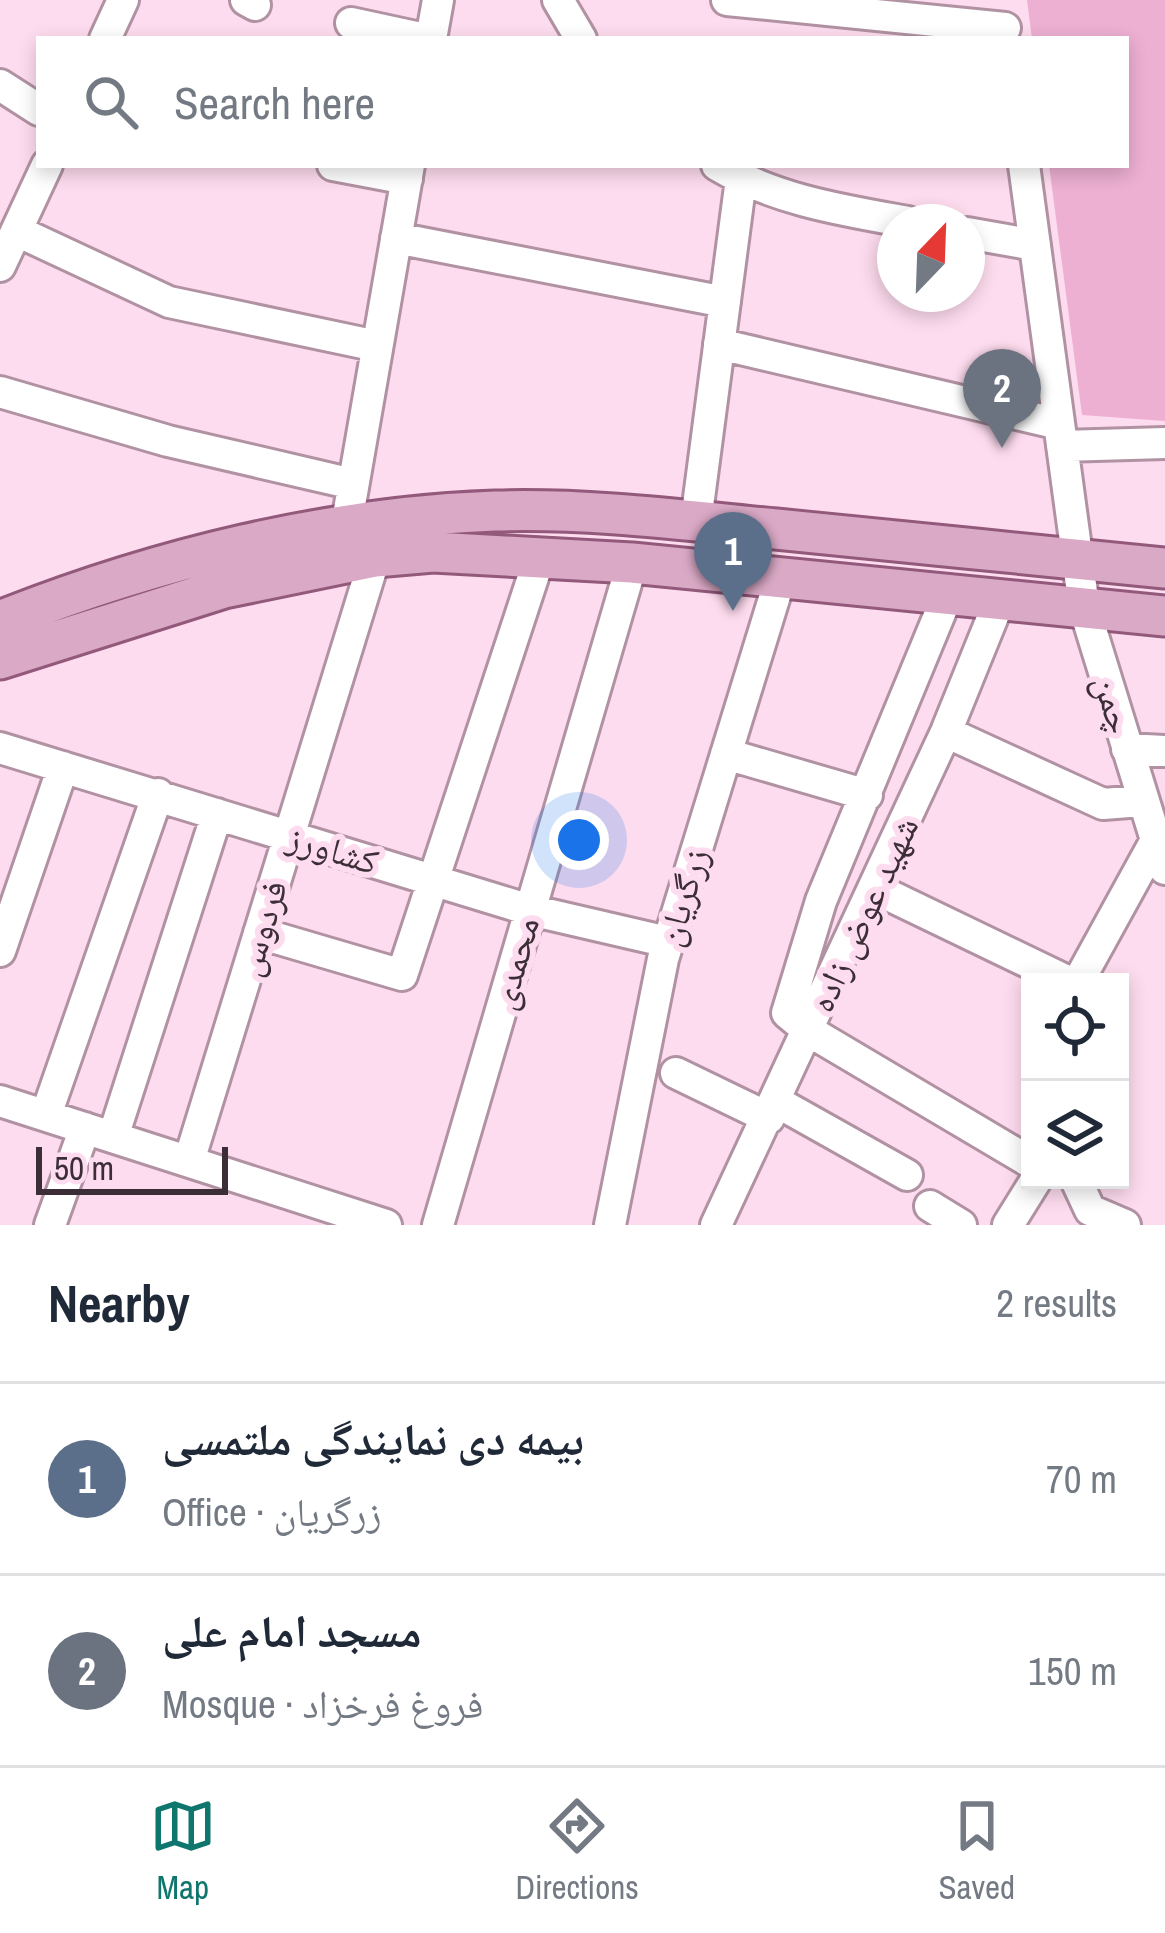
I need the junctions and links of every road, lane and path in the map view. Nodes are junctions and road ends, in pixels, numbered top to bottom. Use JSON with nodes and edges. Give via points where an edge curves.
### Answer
{"nodes":[{"id":1,"x":123,"y":0,"type":"edge"},
{"id":2,"x":438,"y":0,"type":"edge"},
{"id":3,"x":558,"y":0,"type":"edge"},
{"id":4,"x":727,"y":0,"type":"edge"},
{"id":5,"x":1004,"y":22,"type":"edge"},
{"id":6,"x":351,"y":23,"type":"dead end"},
{"id":7,"x":106,"y":36,"type":"edge"},
{"id":8,"x":414,"y":36,"type":"edge"},
{"id":9,"x":429,"y":36,"type":"edge"},
{"id":10,"x":579,"y":36,"type":"edge"},
{"id":11,"x":0,"y":85,"type":"edge"},
{"id":12,"x":36,"y":108,"type":"edge"},
{"id":13,"x":46,"y":168,"type":"edge"},
{"id":14,"x":365,"y":168,"type":"edge"},
{"id":15,"x":1024,"y":168,"type":"edge"},
{"id":16,"x":408,"y":172,"type":"edge"},
{"id":17,"x":729,"y":172,"type":"edge"},
{"id":18,"x":877,"y":216,"type":"edge"},
{"id":19,"x":17,"y":231,"type":"junction"},
{"id":20,"x":985,"y":236,"type":"edge"},
{"id":21,"x":396,"y":238,"type":"junction"},
{"id":22,"x":1035,"y":245,"type":"junction"},
{"id":23,"x":0,"y":266,"type":"edge"},
{"id":24,"x":725,"y":302,"type":"junction"},
{"id":25,"x":719,"y":344,"type":"junction"},
{"id":26,"x":377,"y":346,"type":"junction"},
{"id":27,"x":0,"y":392,"type":"edge"},
{"id":28,"x":1060,"y":435,"type":"junction"},
{"id":29,"x":1165,"y":443,"type":"edge"},
{"id":30,"x":353,"y":484,"type":"junction"},
{"id":31,"x":696,"y":521,"type":"junction"},
{"id":32,"x":354,"y":549,"type":"junction"},
{"id":33,"x":540,"y":556,"type":"junction"},
{"id":34,"x":1077,"y":559,"type":"junction"},
{"id":35,"x":632,"y":563,"type":"junction"},
{"id":36,"x":1165,"y":568,"type":"edge"},
{"id":37,"x":781,"y":576,"type":"junction"},
{"id":38,"x":948,"y":594,"type":"junction"},
{"id":39,"x":1000,"y":599,"type":"junction"},
{"id":40,"x":1084,"y":607,"type":"junction"},
{"id":41,"x":1165,"y":616,"type":"edge"},
{"id":42,"x":0,"y":621,"type":"edge"},
{"id":43,"x":0,"y":659,"type":"edge"},
{"id":44,"x":946,"y":732,"type":"junction"},
{"id":45,"x":0,"y":748,"type":"edge"},
{"id":46,"x":1127,"y":748,"type":"junction"},
{"id":47,"x":1165,"y":752,"type":"edge"},
{"id":48,"x":726,"y":754,"type":"junction"},
{"id":49,"x":64,"y":767,"type":"junction"},
{"id":50,"x":158,"y":794,"type":"junction"},
{"id":51,"x":867,"y":795,"type":"junction"},
{"id":52,"x":1142,"y":800,"type":"junction"},
{"id":53,"x":217,"y":814,"type":"junction"},
{"id":54,"x":290,"y":836,"type":"junction"},
{"id":55,"x":1160,"y":856,"type":"edge"},
{"id":56,"x":434,"y":881,"type":"junction"},
{"id":57,"x":874,"y":889,"type":"junction"},
{"id":58,"x":530,"y":910,"type":"junction"},
{"id":59,"x":260,"y":933,"type":"junction"},
{"id":60,"x":668,"y":942,"type":"junction"},
{"id":61,"x":0,"y":951,"type":"edge"},
{"id":62,"x":1050,"y":973,"type":"edge"},
{"id":63,"x":1084,"y":973,"type":"edge"},
{"id":64,"x":809,"y":1030,"type":"junction"},
{"id":65,"x":676,"y":1072,"type":"dead end"},
{"id":66,"x":0,"y":1101,"type":"edge"},
{"id":67,"x":772,"y":1110,"type":"junction"},
{"id":68,"x":46,"y":1115,"type":"junction"},
{"id":69,"x":99,"y":1132,"type":"junction"},
{"id":70,"x":1021,"y":1157,"type":"edge"},
{"id":71,"x":188,"y":1161,"type":"junction"},
{"id":72,"x":908,"y":1175,"type":"dead end"},
{"id":73,"x":1030,"y":1189,"type":"edge"},
{"id":74,"x":1080,"y":1189,"type":"edge"},
{"id":75,"x":930,"y":1206,"type":"dead end"},
{"id":76,"x":50,"y":1225,"type":"edge"},
{"id":77,"x":386,"y":1225,"type":"edge"},
{"id":78,"x":438,"y":1225,"type":"edge"},
{"id":79,"x":610,"y":1225,"type":"edge"},
{"id":80,"x":716,"y":1225,"type":"edge"},
{"id":81,"x":961,"y":1225,"type":"edge"},
{"id":82,"x":1008,"y":1225,"type":"edge"},
{"id":83,"x":1125,"y":1225,"type":"edge"}],
"edges":[{"from":1,"to":7,"type":"street"},
{"from":2,"to":9,"type":"street"},
{"from":3,"to":10,"type":"street"},
{"from":4,"to":5,"type":"street"},
{"from":6,"to":8,"type":"street"},
{"from":11,"to":12,"type":"street"},
{"from":13,"to":19,"type":"street"},
{"from":14,"to":16,"type":"street"},
{"from":15,"to":22,"type":"street","name":"چمن"},
{"from":16,"to":21,"type":"street","name":"فردوس"},
{"from":17,"to":18,"type":"street","via":[[808,204]]},
{"from":17,"to":24,"type":"street"},
{"from":19,"to":23,"type":"street"},
{"from":19,"to":26,"type":"street","via":[[170,302]]},
{"from":20,"to":22,"type":"street"},
{"from":21,"to":24,"type":"street"},
{"from":21,"to":26,"type":"street","name":"فردوس"},
{"from":22,"to":28,"type":"street","name":"چمن"},
{"from":24,"to":25,"type":"street"},
{"from":25,"to":28,"type":"street"},
{"from":25,"to":31,"type":"street"},
{"from":26,"to":30,"type":"street","name":"فردوس"},
{"from":27,"to":30,"type":"street"},
{"from":28,"to":29,"type":"street"},
{"from":28,"to":34,"type":"street","name":"چمن"},
{"from":30,"to":32,"type":"street","name":"فردوس"},
{"from":31,"to":32,"type":"main road","via":[[497,511]]},
{"from":31,"to":34,"type":"main road"},
{"from":32,"to":33,"type":"main road"},
{"from":32,"to":42,"type":"main road","via":[[138,573]]},
{"from":32,"to":43,"type":"main road"},
{"from":32,"to":54,"type":"street","name":"فردوس"},
{"from":33,"to":35,"type":"main road"},
{"from":33,"to":56,"type":"street"},
{"from":34,"to":36,"type":"main road"},
{"from":34,"to":40,"type":"street","name":"چمن"},
{"from":35,"to":37,"type":"main road"},
{"from":35,"to":58,"type":"street","name":"محمدی"},
{"from":37,"to":38,"type":"main road"},
{"from":37,"to":48,"type":"street","name":"زرگریان"},
{"from":38,"to":39,"type":"main road"},
{"from":38,"to":51,"type":"street"},
{"from":39,"to":40,"type":"main road"},
{"from":39,"to":44,"type":"street","name":"شهید عوض زاده"},
{"from":40,"to":41,"type":"main road"},
{"from":40,"to":46,"type":"street","name":"چمن"},
{"from":44,"to":52,"type":"street","via":[[1102,804]]},
{"from":44,"to":57,"type":"street","name":"شهید عوض زاده"},
{"from":45,"to":49,"type":"street","name":"کشاورز"},
{"from":46,"to":47,"type":"street"},
{"from":46,"to":52,"type":"street","name":"چمن"},
{"from":48,"to":51,"type":"street"},
{"from":48,"to":60,"type":"street","name":"زرگریان"},
{"from":49,"to":50,"type":"street","name":"کشاورز"},
{"from":49,"to":61,"type":"street"},
{"from":50,"to":53,"type":"street","name":"کشاورز"},
{"from":50,"to":68,"type":"street"},
{"from":51,"to":64,"type":"street","via":[[821,901],[787,1013]]},
{"from":52,"to":55,"type":"street","name":"چمن"},
{"from":53,"to":54,"type":"street","name":"کشاورز"},
{"from":53,"to":69,"type":"street"},
{"from":54,"to":56,"type":"street","name":"کشاورز"},
{"from":54,"to":59,"type":"street","name":"فردوس"},
{"from":55,"to":63,"type":"street"},
{"from":56,"to":58,"type":"street","name":"کشاورز"},
{"from":56,"to":59,"type":"street","via":[[402,975]]},
{"from":57,"to":62,"type":"street"},
{"from":57,"to":64,"type":"street","name":"شهید عوض زاده"},
{"from":58,"to":60,"type":"street","name":"کشاورز"},
{"from":58,"to":78,"type":"street","name":"محمدی"},
{"from":59,"to":71,"type":"street","name":"فردوس"},
{"from":60,"to":79,"type":"street","name":"زرگریان"},
{"from":64,"to":67,"type":"street","name":"شهید عوض زاده"},
{"from":64,"to":70,"type":"street"},
{"from":65,"to":67,"type":"street"},
{"from":66,"to":68,"type":"street"},
{"from":67,"to":72,"type":"street"},
{"from":67,"to":80,"type":"street","name":"شهید عوض زاده"},
{"from":68,"to":69,"type":"street"},
{"from":69,"to":71,"type":"street"},
{"from":69,"to":76,"type":"street"},
{"from":71,"to":77,"type":"street"},
{"from":73,"to":82,"type":"street"},
{"from":74,"to":83,"type":"street","via":[[1090,1210]]},
{"from":75,"to":81,"type":"street"}]}
